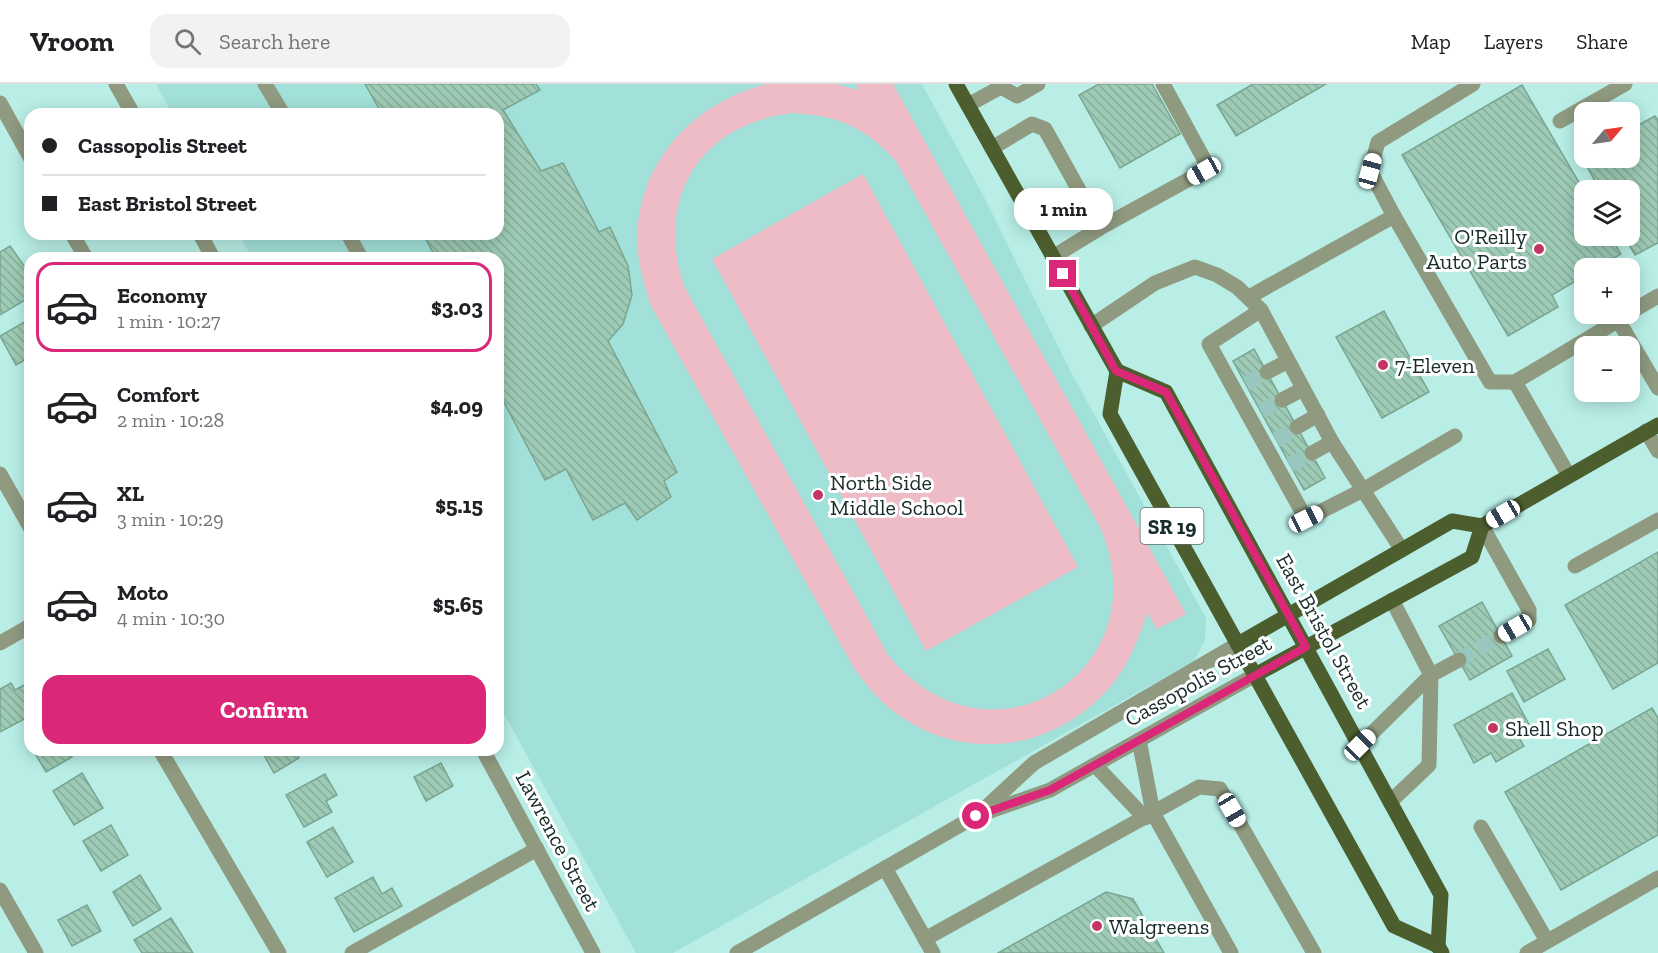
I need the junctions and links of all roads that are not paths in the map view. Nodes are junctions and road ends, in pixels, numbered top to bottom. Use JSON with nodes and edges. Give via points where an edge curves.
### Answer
{"nodes":[{"id":1,"x":265,"y":84,"type":"edge"},
{"id":2,"x":956,"y":84,"type":"edge"},
{"id":3,"x":1038,"y":84,"type":"edge"},
{"id":4,"x":1163,"y":84,"type":"edge"},
{"id":5,"x":1473,"y":84,"type":"edge"},
{"id":6,"x":1625,"y":84,"type":"edge"},
{"id":7,"x":118,"y":85,"type":"edge"},
{"id":8,"x":1002,"y":85,"type":"edge"},
{"id":9,"x":0,"y":103,"type":"edge"},
{"id":10,"x":968,"y":105,"type":"junction"},
{"id":11,"x":129,"y":108,"type":"edge"},
{"id":12,"x":279,"y":108,"type":"edge"},
{"id":13,"x":1560,"y":121,"type":"dead end"},
{"id":14,"x":24,"y":146,"type":"edge"},
{"id":15,"x":992,"y":148,"type":"junction"},
{"id":16,"x":1394,"y":216,"type":"junction"},
{"id":17,"x":1100,"y":228,"type":"junction"},
{"id":18,"x":1053,"y":257,"type":"junction"},
{"id":19,"x":1658,"y":296,"type":"edge"},
{"id":20,"x":1249,"y":297,"type":"junction"},
{"id":21,"x":1640,"y":307,"type":"edge"},
{"id":22,"x":1261,"y":310,"type":"junction"},
{"id":23,"x":1612,"y":324,"type":"edge"},
{"id":24,"x":1629,"y":324,"type":"edge"},
{"id":25,"x":1091,"y":326,"type":"junction"},
{"id":26,"x":1288,"y":361,"type":"junction"},
{"id":27,"x":1116,"y":371,"type":"junction"},
{"id":28,"x":1267,"y":372,"type":"tunnel mouth"},
{"id":29,"x":1515,"y":382,"type":"junction"},
{"id":30,"x":1658,"y":388,"type":"edge"},
{"id":31,"x":1303,"y":389,"type":"junction"},
{"id":32,"x":1282,"y":400,"type":"tunnel mouth"},
{"id":33,"x":1318,"y":415,"type":"junction"},
{"id":34,"x":1297,"y":427,"type":"tunnel mouth"},
{"id":35,"x":1652,"y":428,"type":"edge"},
{"id":36,"x":1455,"y":436,"type":"dead end"},
{"id":37,"x":1332,"y":442,"type":"junction"},
{"id":38,"x":1658,"y":451,"type":"edge"},
{"id":39,"x":1311,"y":453,"type":"tunnel mouth"},
{"id":40,"x":0,"y":474,"type":"edge"},
{"id":41,"x":1569,"y":476,"type":"junction"},
{"id":42,"x":1362,"y":490,"type":"junction"},
{"id":43,"x":24,"y":516,"type":"edge"},
{"id":44,"x":1658,"y":520,"type":"edge"},
{"id":45,"x":1482,"y":526,"type":"junction"},
{"id":46,"x":1402,"y":550,"type":"junction"},
{"id":47,"x":1575,"y":566,"type":"dead end"},
{"id":48,"x":1392,"y":600,"type":"junction"},
{"id":49,"x":1289,"y":615,"type":"junction"},
{"id":50,"x":24,"y":629,"type":"edge"},
{"id":51,"x":1501,"y":636,"type":"tunnel mouth"},
{"id":52,"x":0,"y":643,"type":"edge"},
{"id":53,"x":1238,"y":644,"type":"junction"},
{"id":54,"x":1306,"y":647,"type":"junction"},
{"id":55,"x":1459,"y":660,"type":"tunnel mouth"},
{"id":56,"x":1255,"y":675,"type":"junction"},
{"id":57,"x":1431,"y":675,"type":"junction"},
{"id":58,"x":1139,"y":740,"type":"junction"},
{"id":59,"x":1360,"y":745,"type":"junction"},
{"id":60,"x":164,"y":756,"type":"edge"},
{"id":61,"x":486,"y":756,"type":"edge"},
{"id":62,"x":1095,"y":765,"type":"junction"},
{"id":63,"x":1390,"y":802,"type":"junction"},
{"id":64,"x":1149,"y":815,"type":"junction"},
{"id":65,"x":976,"y":816,"type":"junction"},
{"id":66,"x":1481,"y":827,"type":"dead end"},
{"id":67,"x":537,"y":849,"type":"junction"},
{"id":68,"x":885,"y":868,"type":"junction"},
{"id":69,"x":1658,"y":878,"type":"edge"},
{"id":70,"x":0,"y":890,"type":"edge"},
{"id":71,"x":925,"y":939,"type":"junction"},
{"id":72,"x":1547,"y":941,"type":"junction"},
{"id":73,"x":760,"y":947,"type":"edge"},
{"id":74,"x":1435,"y":951,"type":"edge"},
{"id":75,"x":36,"y":953,"type":"edge"},
{"id":76,"x":279,"y":953,"type":"edge"},
{"id":77,"x":352,"y":953,"type":"edge"},
{"id":78,"x":593,"y":953,"type":"edge"},
{"id":79,"x":737,"y":953,"type":"edge"},
{"id":80,"x":933,"y":953,"type":"edge"},
{"id":81,"x":1232,"y":953,"type":"edge"},
{"id":82,"x":1314,"y":953,"type":"edge"},
{"id":83,"x":1527,"y":953,"type":"edge"}],
"edges":[{"from":1,"to":12,"type":"street"},
{"from":2,"to":10,"type":"main road"},
{"from":3,"to":8,"type":"street","via":[[1017,96]]},
{"from":4,"to":17,"type":"street","via":[[1206,161],[1204,171]]},
{"from":5,"to":16,"type":"street","via":[[1378,142],[1370,171]]},
{"from":6,"to":13,"type":"street"},
{"from":7,"to":11,"type":"street"},
{"from":8,"to":10,"type":"street"},
{"from":9,"to":14,"type":"street"},
{"from":10,"to":15,"type":"main road"},
{"from":15,"to":17,"type":"street","via":[[1032,124],[1045,129]]},
{"from":15,"to":18,"type":"main road"},
{"from":16,"to":20,"type":"street"},
{"from":16,"to":29,"type":"street","via":[[1490,382]]},
{"from":17,"to":18,"type":"street"},
{"from":18,"to":25,"type":"main road"},
{"from":19,"to":21,"type":"street"},
{"from":20,"to":22,"type":"street"},
{"from":20,"to":25,"type":"street","via":[[1237,286],[1195,267],[1155,283]]},
{"from":22,"to":26,"type":"street"},
{"from":22,"to":42,"type":"street","via":[[1209,345],[1241,387],[1285,468],[1306,519]]},
{"from":23,"to":29,"type":"street"},
{"from":24,"to":30,"type":"street"},
{"from":25,"to":27,"type":"main road"},
{"from":26,"to":28,"type":"street"},
{"from":26,"to":31,"type":"street"},
{"from":27,"to":49,"type":"main road","name":"East Bristol Street","number":"SR 19","via":[[1166,392]]},
{"from":27,"to":53,"type":"main road","name":"East Bristol Street","number":"SR 19","via":[[1110,414]]},
{"from":29,"to":41,"type":"street"},
{"from":31,"to":32,"type":"street"},
{"from":31,"to":33,"type":"street"},
{"from":33,"to":34,"type":"street"},
{"from":33,"to":37,"type":"street"},
{"from":35,"to":38,"type":"street"},
{"from":35,"to":41,"type":"main road"},
{"from":36,"to":42,"type":"street"},
{"from":37,"to":39,"type":"street"},
{"from":37,"to":42,"type":"street"},
{"from":40,"to":43,"type":"street"},
{"from":41,"to":45,"type":"main road"},
{"from":42,"to":46,"type":"street"},
{"from":44,"to":47,"type":"street"},
{"from":45,"to":46,"type":"main road","name":"Cassopolis Street","via":[[1452,521]]},
{"from":45,"to":48,"type":"main road","name":"Cassopolis Street","via":[[1472,557]]},
{"from":45,"to":51,"type":"street","via":[[1529,610],[1529,620]]},
{"from":46,"to":49,"type":"main road","name":"Cassopolis Street"},
{"from":48,"to":54,"type":"main road","name":"Cassopolis Street"},
{"from":48,"to":57,"type":"street"},
{"from":49,"to":53,"type":"main road","name":"Cassopolis Street"},
{"from":49,"to":54,"type":"main road","name":"East Bristol Street"},
{"from":50,"to":52,"type":"street"},
{"from":53,"to":56,"type":"main road","name":"East Bristol Street","number":"SR 19"},
{"from":53,"to":65,"type":"street","name":"Cassopolis Street","via":[[1034,763]]},
{"from":54,"to":56,"type":"main road","name":"Cassopolis Street"},
{"from":54,"to":59,"type":"main road","name":"East Bristol Street"},
{"from":55,"to":57,"type":"street"},
{"from":56,"to":58,"type":"street","name":"Cassopolis Street"},
{"from":56,"to":74,"type":"main road","name":"East Bristol Street","via":[[1394,926]]},
{"from":57,"to":59,"type":"street"},
{"from":57,"to":63,"type":"street","via":[[1429,765]]},
{"from":58,"to":62,"type":"street","name":"Cassopolis Street"},
{"from":58,"to":64,"type":"street"},
{"from":59,"to":63,"type":"main road","name":"East Bristol Street"},
{"from":60,"to":76,"type":"street"},
{"from":61,"to":67,"type":"street","name":"Lawrence Street"},
{"from":62,"to":64,"type":"street"},
{"from":62,"to":65,"type":"street","name":"Cassopolis Street","via":[[1050,790]]},
{"from":63,"to":74,"type":"main road","name":"East Bristol Street","via":[[1441,895]]},
{"from":64,"to":71,"type":"street"},
{"from":64,"to":81,"type":"street"},
{"from":64,"to":82,"type":"street","via":[[1199,786],[1220,789]]},
{"from":65,"to":68,"type":"street","name":"Cassopolis Street"},
{"from":66,"to":72,"type":"street"},
{"from":67,"to":77,"type":"street"},
{"from":67,"to":78,"type":"street","name":"Lawrence Street"},
{"from":68,"to":71,"type":"street"},
{"from":68,"to":73,"type":"street","name":"Cassopolis Street"},
{"from":69,"to":72,"type":"street"},
{"from":70,"to":75,"type":"street"},
{"from":71,"to":80,"type":"street"},
{"from":72,"to":83,"type":"street"},
{"from":73,"to":79,"type":"street","name":"Cassopolis Street"}]}
